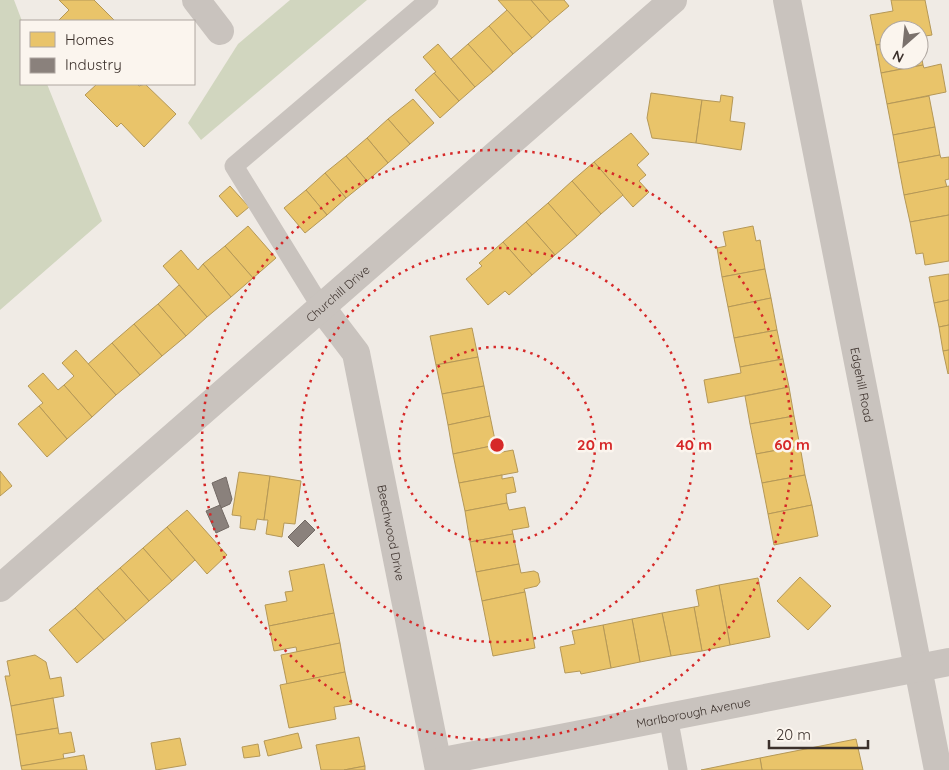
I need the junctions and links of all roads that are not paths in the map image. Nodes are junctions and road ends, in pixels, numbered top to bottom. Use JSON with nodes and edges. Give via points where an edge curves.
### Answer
{"nodes":[{"id":1,"x":196,"y":0,"type":"edge"},
{"id":2,"x":429,"y":0,"type":"edge"},
{"id":3,"x":673,"y":0,"type":"edge"},
{"id":4,"x":787,"y":0,"type":"edge"},
{"id":5,"x":220,"y":31,"type":"dead end"},
{"id":6,"x":321,"y":307,"type":"junction"},
{"id":7,"x":0,"y":588,"type":"edge"},
{"id":8,"x":949,"y":662,"type":"edge"},
{"id":9,"x":918,"y":668,"type":"junction"},
{"id":10,"x":668,"y":716,"type":"junction"},
{"id":11,"x":439,"y":766,"type":"edge"},
{"id":12,"x":678,"y":770,"type":"edge"},
{"id":13,"x":938,"y":770,"type":"edge"}],
"edges":[{"from":1,"to":5,"type":"street"},
{"from":2,"to":6,"type":"lane","via":[[234,166]]},
{"from":3,"to":6,"type":"street","name":"Churchill Drive"},
{"from":4,"to":9,"type":"street","name":"Edgehill Road"},
{"from":6,"to":7,"type":"street","name":"Churchill Drive"},
{"from":6,"to":11,"type":"street","name":"Beechwood Drive","via":[[356,353]]},
{"from":8,"to":9,"type":"street","name":"Marlborough Avenue"},
{"from":9,"to":10,"type":"street","name":"Marlborough Avenue"},
{"from":9,"to":13,"type":"street","name":"Edgehill Road"},
{"from":10,"to":11,"type":"street","name":"Marlborough Avenue"},
{"from":10,"to":12,"type":"lane"}]}
